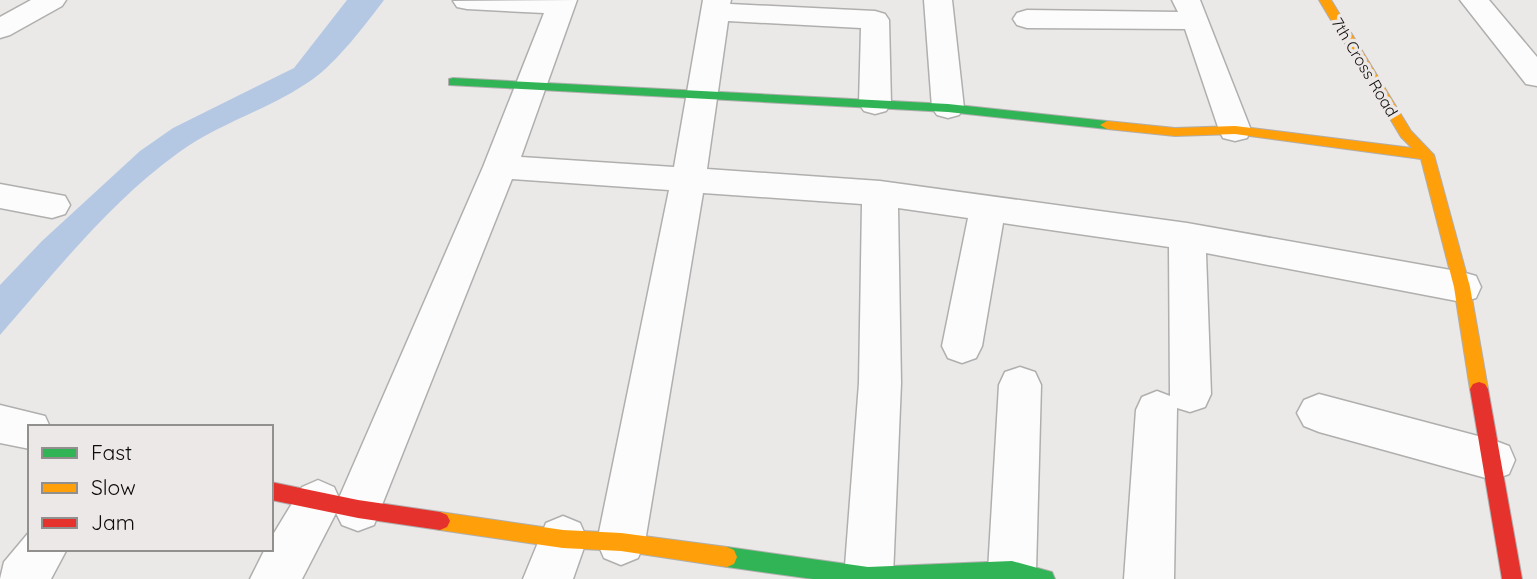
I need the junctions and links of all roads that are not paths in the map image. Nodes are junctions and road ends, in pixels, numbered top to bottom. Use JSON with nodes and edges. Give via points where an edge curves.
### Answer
{"nodes":[{"id":1,"x":52,"y":0,"type":"edge"},
{"id":2,"x":938,"y":0,"type":"edge"},
{"id":3,"x":1325,"y":0,"type":"edge"},
{"id":4,"x":1474,"y":0,"type":"edge"},
{"id":5,"x":467,"y":1,"type":"edge"},
{"id":6,"x":562,"y":3,"type":"edge"},
{"id":7,"x":715,"y":6,"type":"edge"},
{"id":8,"x":1191,"y":11,"type":"edge"},
{"id":9,"x":1027,"y":19,"type":"dead end"},
{"id":10,"x":0,"y":29,"type":"edge"},
{"id":11,"x":1537,"y":77,"type":"edge"},
{"id":12,"x":453,"y":82,"type":"dead end"},
{"id":13,"x":531,"y":85,"type":"junction"},
{"id":14,"x":705,"y":95,"type":"junction"},
{"id":15,"x":875,"y":104,"type":"junction"},
{"id":16,"x":948,"y":108,"type":"junction"},
{"id":17,"x":1235,"y":130,"type":"junction"},
{"id":18,"x":1427,"y":155,"type":"junction"},
{"id":19,"x":500,"y":167,"type":"junction"},
{"id":20,"x":688,"y":180,"type":"junction"},
{"id":21,"x":880,"y":193,"type":"junction"},
{"id":22,"x":0,"y":196,"type":"edge"},
{"id":23,"x":52,"y":205,"type":"dead end"},
{"id":24,"x":988,"y":209,"type":"junction"},
{"id":25,"x":1187,"y":236,"type":"junction"},
{"id":26,"x":1462,"y":287,"type":"junction"},
{"id":27,"x":962,"y":346,"type":"dead end"},
{"id":28,"x":1020,"y":385,"type":"dead end"},
{"id":29,"x":1319,"y":413,"type":"dead end"},
{"id":30,"x":0,"y":424,"type":"edge"},
{"id":31,"x":28,"y":430,"type":"edge"},
{"id":32,"x":1493,"y":460,"type":"junction"},
{"id":33,"x":273,"y":491,"type":"edge"},
{"id":34,"x":338,"y":505,"type":"junction"},
{"id":35,"x":621,"y":542,"type":"junction"},
{"id":36,"x":42,"y":551,"type":"edge"},
{"id":37,"x":555,"y":559,"type":"edge"},
{"id":38,"x":1028,"y":575,"type":"edge"},
{"id":39,"x":841,"y":576,"type":"edge"},
{"id":40,"x":21,"y":579,"type":"edge"},
{"id":41,"x":275,"y":579,"type":"edge"},
{"id":42,"x":1149,"y":579,"type":"edge"},
{"id":43,"x":1512,"y":579,"type":"edge"}],
"edges":[{"from":1,"to":10,"type":"street"},
{"from":2,"to":16,"type":"street"},
{"from":3,"to":18,"type":"street","name":"7th Cross Road","via":[[1406,134]]},
{"from":4,"to":11,"type":"street"},
{"from":5,"to":6,"type":"street"},
{"from":6,"to":13,"type":"street"},
{"from":7,"to":14,"type":"street"},
{"from":7,"to":15,"type":"street","via":[[875,20]]},
{"from":8,"to":9,"type":"street"},
{"from":8,"to":17,"type":"street"},
{"from":12,"to":13,"type":"street"},
{"from":13,"to":14,"type":"street"},
{"from":13,"to":19,"type":"street"},
{"from":14,"to":15,"type":"street"},
{"from":14,"to":20,"type":"street"},
{"from":15,"to":16,"type":"street"},
{"from":16,"to":17,"type":"street","via":[[1175,132]]},
{"from":17,"to":18,"type":"street"},
{"from":18,"to":26,"type":"street"},
{"from":19,"to":20,"type":"street"},
{"from":19,"to":34,"type":"street"},
{"from":20,"to":21,"type":"street"},
{"from":20,"to":35,"type":"street"},
{"from":21,"to":24,"type":"street"},
{"from":21,"to":39,"type":"street","via":[[880,383]]},
{"from":22,"to":23,"type":"street"},
{"from":24,"to":25,"type":"street"},
{"from":24,"to":27,"type":"street"},
{"from":25,"to":26,"type":"street"},
{"from":25,"to":42,"type":"street","via":[[1173,402]]},
{"from":26,"to":32,"type":"street"},
{"from":28,"to":38,"type":"street"},
{"from":29,"to":32,"type":"street"},
{"from":30,"to":31,"type":"street"},
{"from":32,"to":43,"type":"street"},
{"from":33,"to":34,"type":"street"},
{"from":34,"to":37,"type":"street"},
{"from":34,"to":41,"type":"street"},
{"from":35,"to":37,"type":"street"},
{"from":35,"to":39,"type":"street"},
{"from":36,"to":40,"type":"street"},
{"from":38,"to":39,"type":"street"}]}
